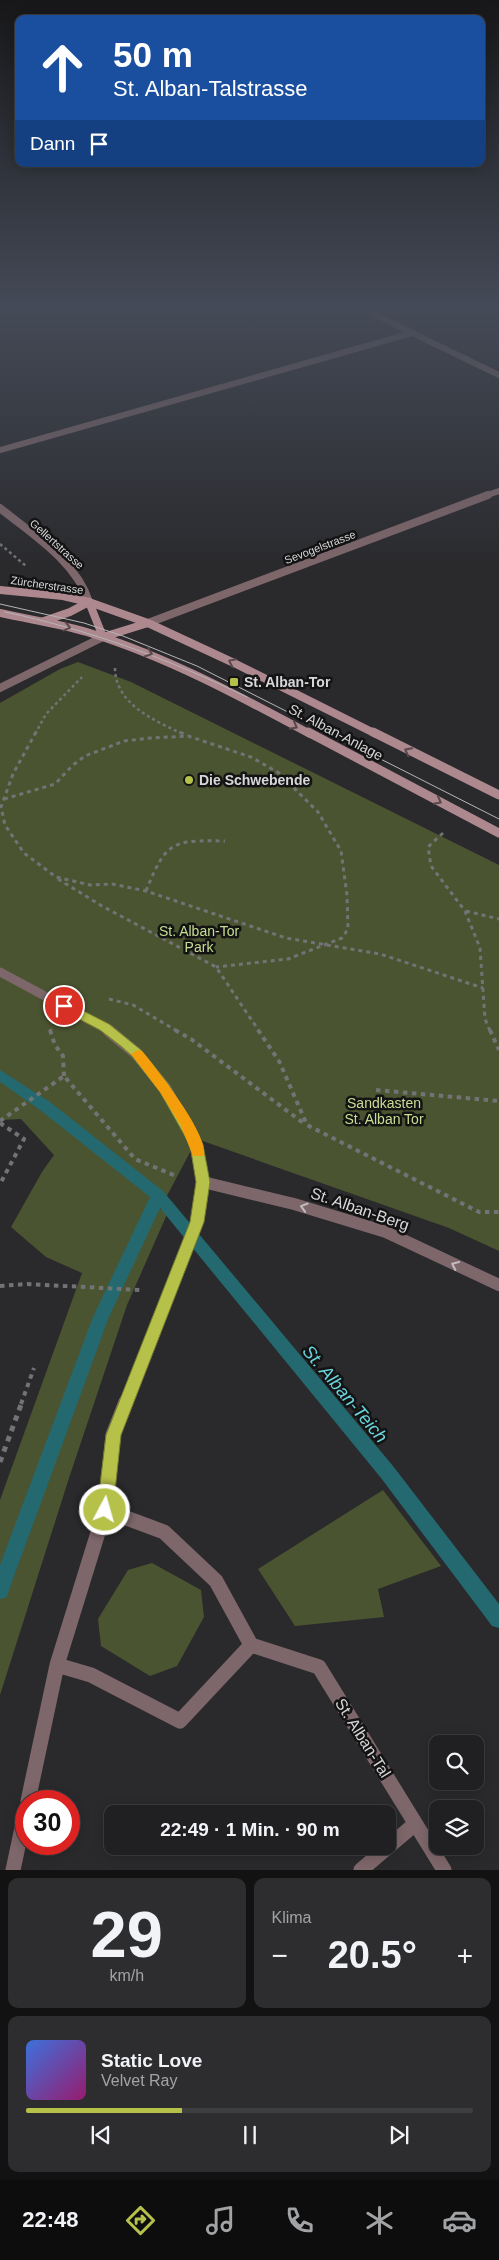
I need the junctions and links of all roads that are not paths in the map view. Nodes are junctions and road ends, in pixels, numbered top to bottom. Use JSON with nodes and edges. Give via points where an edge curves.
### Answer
{"nodes":[{"id":1,"x":195,"y":394,"type":"edge"},
{"id":2,"x":0,"y":450,"type":"edge"},
{"id":3,"x":499,"y":491,"type":"edge"},
{"id":4,"x":0,"y":508,"type":"edge"},
{"id":5,"x":0,"y":590,"type":"edge"},
{"id":6,"x":89,"y":602,"type":"junction"},
{"id":7,"x":1,"y":613,"type":"edge"},
{"id":8,"x":40,"y":622,"type":"junction"},
{"id":9,"x":148,"y":623,"type":"junction"},
{"id":10,"x":103,"y":637,"type":"junction"},
{"id":11,"x":0,"y":688,"type":"edge"},
{"id":12,"x":499,"y":795,"type":"edge"},
{"id":13,"x":499,"y":833,"type":"edge"},
{"id":14,"x":0,"y":972,"type":"edge"},
{"id":15,"x":203,"y":1182,"type":"junction"},
{"id":16,"x":499,"y":1286,"type":"edge"},
{"id":17,"x":105,"y":1510,"type":"junction"},
{"id":18,"x":251,"y":1645,"type":"junction"},
{"id":19,"x":57,"y":1665,"type":"junction"},
{"id":20,"x":30,"y":1790,"type":"edge"},
{"id":21,"x":415,"y":1824,"type":"junction"},
{"id":22,"x":16,"y":1855,"type":"edge"},
{"id":23,"x":13,"y":1870,"type":"edge"},
{"id":24,"x":361,"y":1870,"type":"edge"},
{"id":25,"x":444,"y":1870,"type":"edge"}],
"edges":[{"from":1,"to":2,"type":"street"},
{"from":3,"to":9,"type":"street","name":"Sevogelstrasse"},
{"from":4,"to":6,"type":"street","name":"Gellertstrasse","via":[[78,576]]},
{"from":5,"to":6,"type":"main road","name":"Zürcherstrasse"},
{"from":6,"to":8,"type":"main road"},
{"from":6,"to":9,"type":"main road","name":"Zürcherstrasse"},
{"from":6,"to":10,"type":"main road"},
{"from":7,"to":8,"type":"main road"},
{"from":8,"to":10,"type":"main road","one_way":true},
{"from":9,"to":10,"type":"main road"},
{"from":12,"to":9,"type":"main road","name":"St. Alban-Anlage","one_way":true},
{"from":10,"to":11,"type":"street"},
{"from":10,"to":13,"type":"main road","name":"St. Alban-Anlage","one_way":true,"via":[[206,679]]},
{"from":14,"to":15,"type":"street","via":[[105,1027],[136,1053],[165,1088],[197,1145]]},
{"from":16,"to":15,"type":"street","name":"St. Alban-Berg","one_way":true,"via":[[386,1232],[294,1204]]},
{"from":15,"to":17,"type":"street","via":[[197,1222],[113,1435]]},
{"from":17,"to":18,"type":"street","via":[[164,1532],[216,1581]]},
{"from":17,"to":19,"type":"street"},
{"from":18,"to":19,"type":"street","via":[[180,1720],[92,1675]]},
{"from":18,"to":21,"type":"street","name":"St. Alban-Tal","via":[[319,1667]]},
{"from":19,"to":20,"type":"street"},
{"from":21,"to":24,"type":"street"},
{"from":21,"to":25,"type":"street","name":"St. Alban-Tal"},
{"from":22,"to":23,"type":"street"}]}
